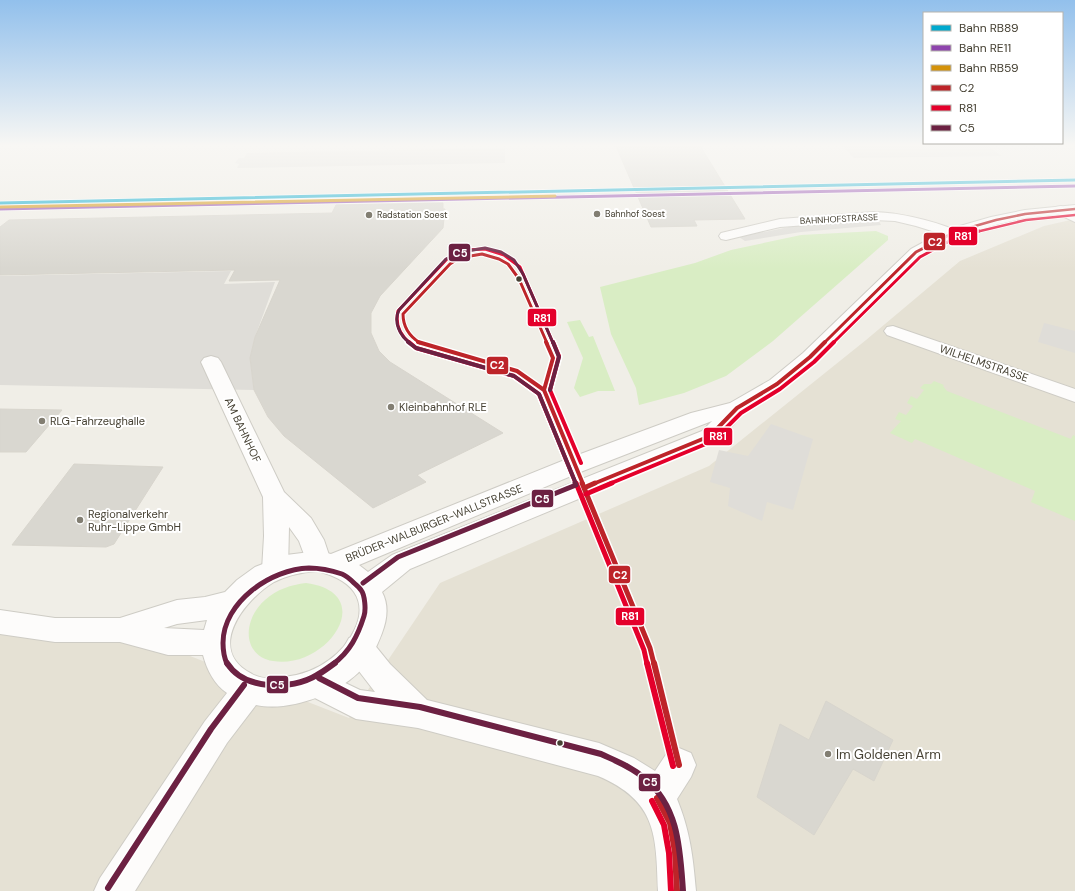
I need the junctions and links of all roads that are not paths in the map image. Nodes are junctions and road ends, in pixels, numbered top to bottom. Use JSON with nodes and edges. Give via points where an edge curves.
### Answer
{"nodes":[{"id":1,"x":1068,"y":210,"type":"edge"},
{"id":2,"x":1075,"y":218,"type":"edge"},
{"id":3,"x":951,"y":233,"type":"junction"},
{"id":4,"x":726,"y":236,"type":"dead end"},
{"id":5,"x":893,"y":331,"type":"dead end"},
{"id":6,"x":211,"y":362,"type":"dead end"},
{"id":7,"x":1075,"y":396,"type":"edge"},
{"id":8,"x":737,"y":408,"type":"junction"},
{"id":9,"x":275,"y":497,"type":"junction"},
{"id":10,"x":326,"y":563,"type":"junction"},
{"id":11,"x":274,"y":570,"type":"junction"},
{"id":12,"x":367,"y":588,"type":"junction"},
{"id":13,"x":232,"y":601,"type":"junction"},
{"id":14,"x":0,"y":622,"type":"edge"},
{"id":15,"x":120,"y":630,"type":"junction"},
{"id":16,"x":215,"y":643,"type":"junction"},
{"id":17,"x":359,"y":647,"type":"junction"},
{"id":18,"x":316,"y":683,"type":"junction"},
{"id":19,"x":249,"y":689,"type":"junction"},
{"id":20,"x":418,"y":713,"type":"junction"},
{"id":21,"x":679,"y":765,"type":"dead end"},
{"id":22,"x":657,"y":798,"type":"junction"},
{"id":23,"x":113,"y":891,"type":"edge"},
{"id":24,"x":677,"y":891,"type":"edge"}],
"edges":[{"from":1,"to":2,"type":"street"},
{"from":1,"to":3,"type":"street","name":"BRÜDER-WALBURGER-WALLSTRASSE","via":[[1025,214]]},
{"from":3,"to":4,"type":"street","name":"BAHNHOFSTRASSE","via":[[914,221],[874,216],[780,223]]},
{"from":3,"to":8,"type":"street","name":"BRÜDER-WALBURGER-WALLSTRASSE","via":[[916,252],[810,357],[778,384]]},
{"from":5,"to":7,"type":"street","name":"WILHELMSTRASSE"},
{"from":6,"to":9,"type":"street","name":"AM BAHNHOF"},
{"from":8,"to":10,"type":"street","name":"BRÜDER-WALBURGER-WALLSTRASSE","via":[[698,418]]},
{"from":8,"to":12,"type":"street","name":"BRÜDER-WALBURGER-WALLSTRASSE","via":[[710,436],[401,562]]},
{"from":9,"to":10,"type":"street","name":"AM BAHNHOF","via":[[302,525]]},
{"from":9,"to":11,"type":"street","name":"AM BAHNHOF","via":[[277,536]]},
{"from":10,"to":11,"type":"street","via":[[289,565]]},
{"from":10,"to":12,"type":"street","via":[[353,573]]},
{"from":11,"to":13,"type":"street","via":[[244,588]]},
{"from":12,"to":17,"type":"street","via":[[372,604],[372,621],[366,639]]},
{"from":13,"to":15,"type":"street","via":[[204,609],[177,612]]},
{"from":13,"to":16,"type":"street","via":[[223,614]]},
{"from":14,"to":15,"type":"street","via":[[55,630]]},
{"from":15,"to":16,"type":"street","via":[[168,642]]},
{"from":16,"to":19,"type":"street","via":[[219,662],[230,678]]},
{"from":17,"to":18,"type":"street","via":[[354,656],[337,671]]},
{"from":17,"to":20,"type":"street","via":[[369,664],[385,682]]},
{"from":18,"to":19,"type":"street","via":[[293,690],[270,692]]},
{"from":18,"to":20,"type":"street","via":[[356,704]]},
{"from":19,"to":23,"type":"street","via":[[216,732]]},
{"from":20,"to":22,"type":"street","via":[[620,767],[644,782]]},
{"from":21,"to":22,"type":"street"},
{"from":22,"to":24,"type":"street","via":[[670,823],[675,852]]}]}
